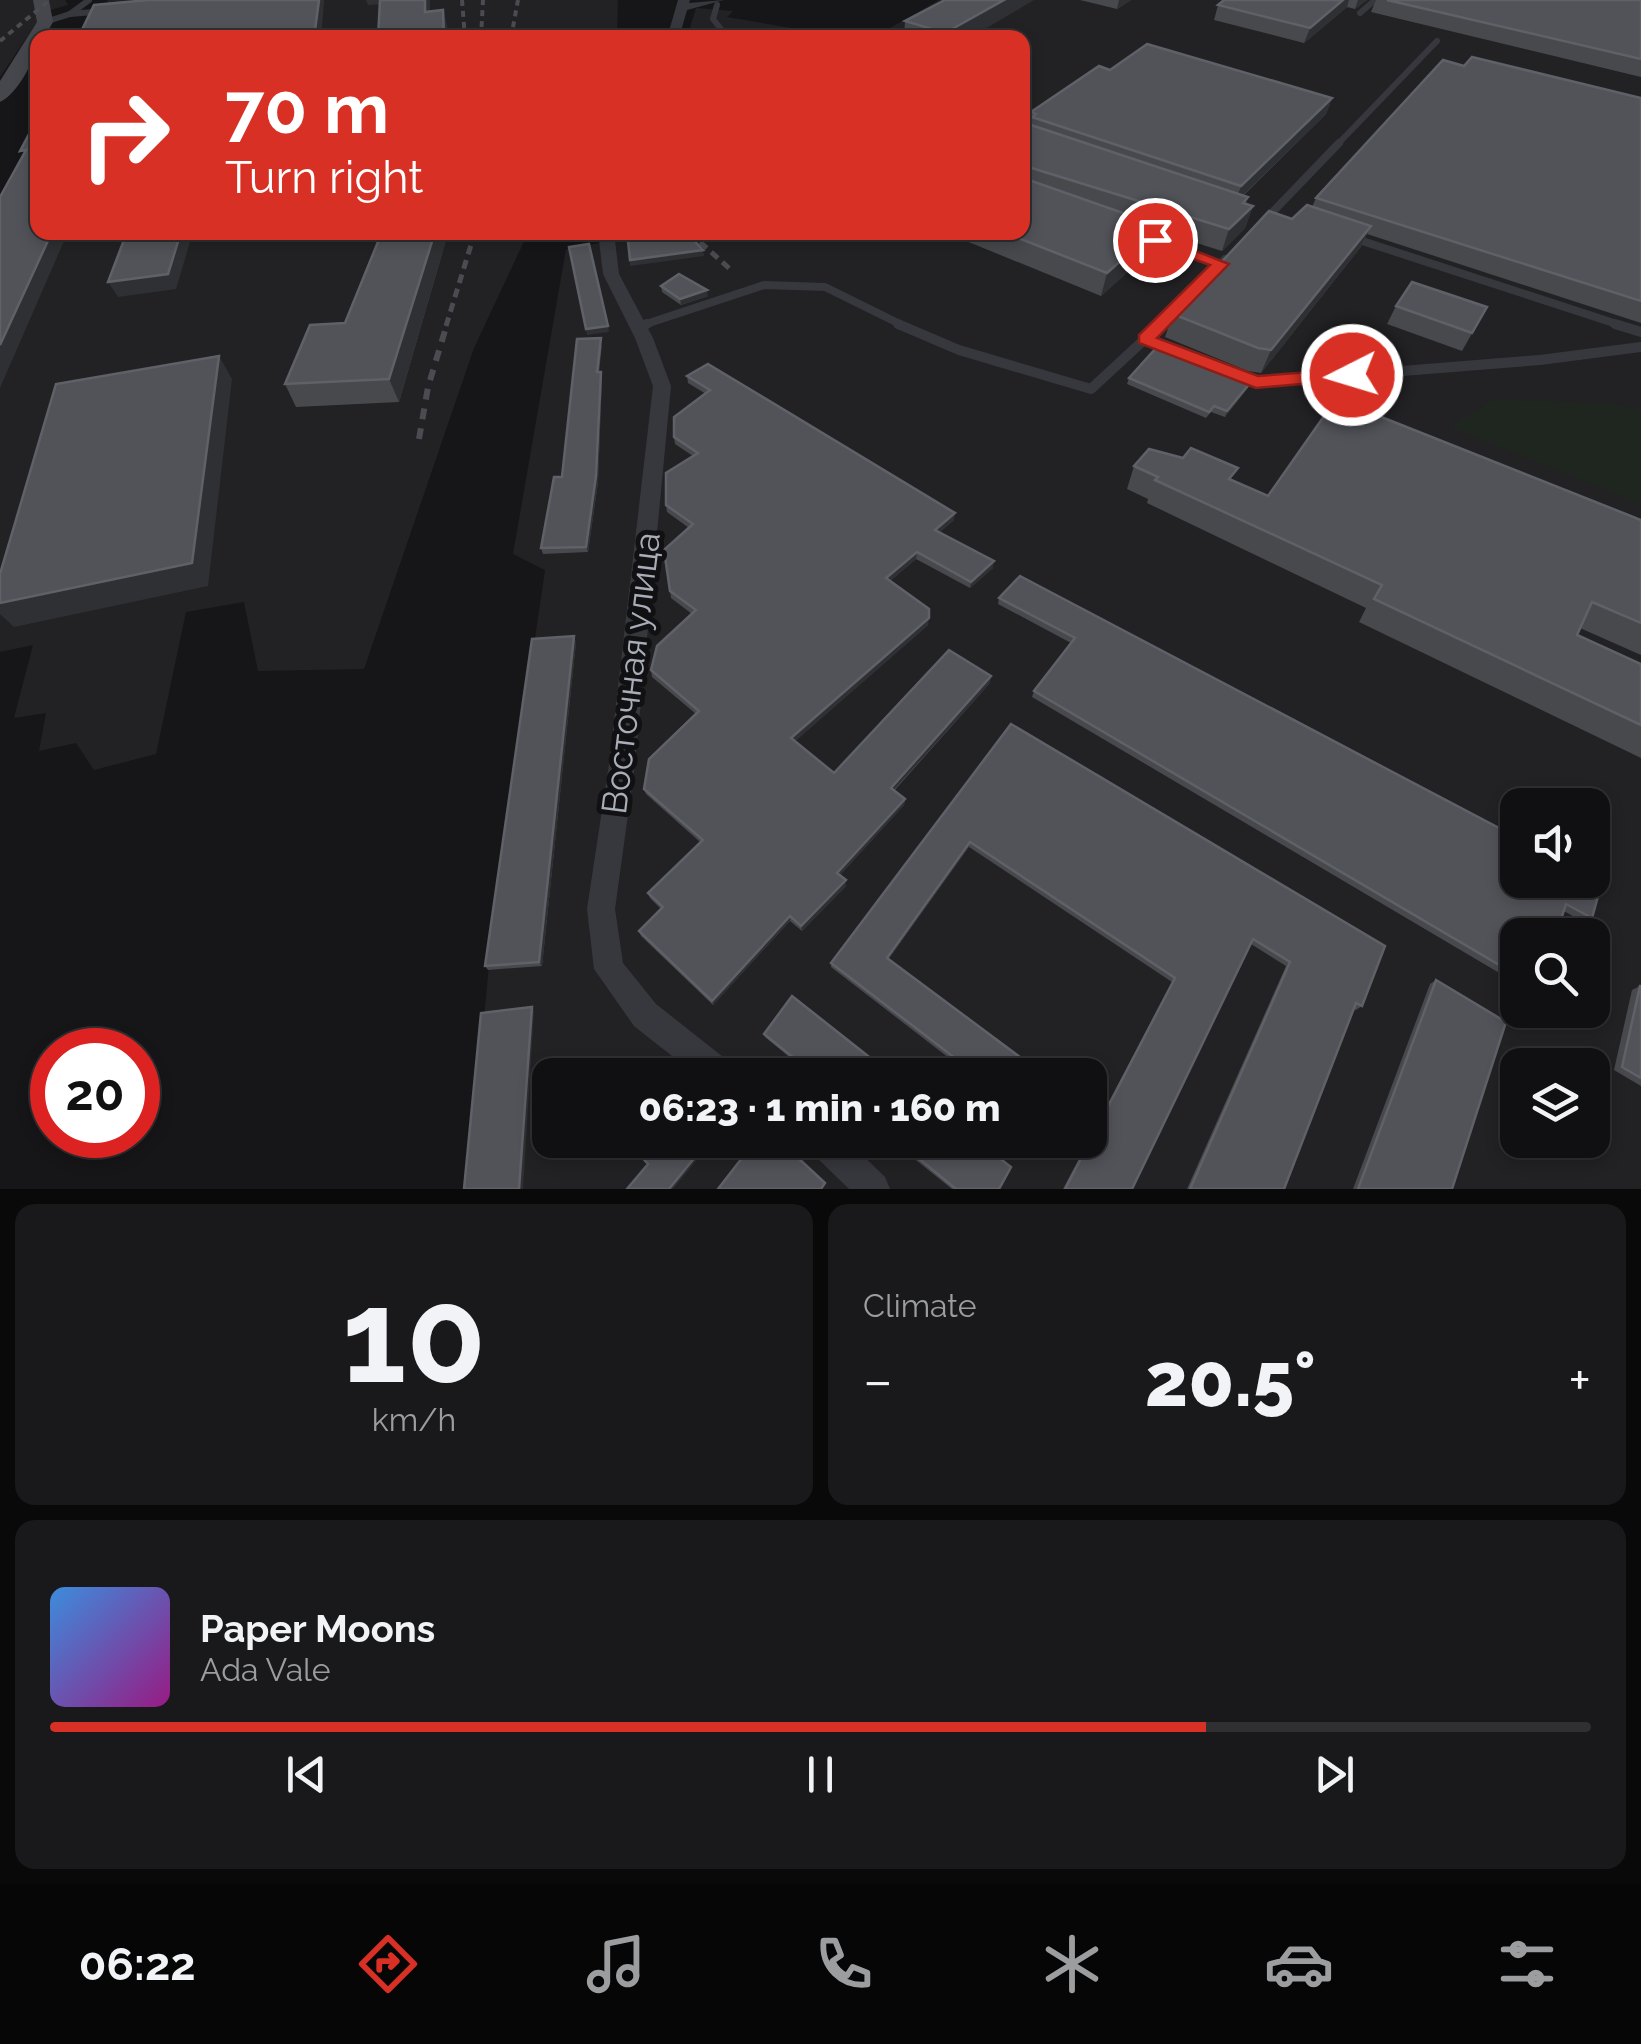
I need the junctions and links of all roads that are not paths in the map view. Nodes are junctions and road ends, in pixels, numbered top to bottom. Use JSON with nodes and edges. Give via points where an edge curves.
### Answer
{"nodes":[{"id":1,"x":42,"y":0,"type":"edge"},
{"id":2,"x":89,"y":0,"type":"edge"},
{"id":3,"x":1375,"y":0,"type":"edge"},
{"id":4,"x":717,"y":3,"type":"edge"},
{"id":5,"x":683,"y":4,"type":"edge"},
{"id":6,"x":108,"y":10,"type":"edge"},
{"id":7,"x":1360,"y":13,"type":"dead end"},
{"id":8,"x":70,"y":14,"type":"junction"},
{"id":9,"x":45,"y":22,"type":"junction"},
{"id":10,"x":40,"y":30,"type":"edge"},
{"id":11,"x":675,"y":30,"type":"edge"},
{"id":12,"x":722,"y":30,"type":"edge"},
{"id":13,"x":1438,"y":42,"type":"dead end"},
{"id":14,"x":30,"y":47,"type":"edge"},
{"id":15,"x":0,"y":96,"type":"edge"},
{"id":16,"x":1256,"y":215,"type":"edge"},
{"id":17,"x":1272,"y":215,"type":"junction"},
{"id":18,"x":1289,"y":218,"type":"edge"},
{"id":19,"x":1252,"y":231,"type":"edge"},
{"id":20,"x":1131,"y":232,"type":"edge"},
{"id":21,"x":1343,"y":234,"type":"edge"},
{"id":22,"x":607,"y":240,"type":"edge"},
{"id":23,"x":1231,"y":253,"type":"edge"},
{"id":24,"x":1221,"y":264,"type":"junction"},
{"id":25,"x":637,"y":327,"type":"junction"},
{"id":26,"x":1641,"y":332,"type":"edge"},
{"id":27,"x":1145,"y":339,"type":"junction"},
{"id":28,"x":1641,"y":346,"type":"edge"},
{"id":29,"x":700,"y":1058,"type":"edge"},
{"id":30,"x":840,"y":1158,"type":"edge"},
{"id":31,"x":872,"y":1189,"type":"edge"}],
"edges":[{"from":1,"to":9,"type":"street"},
{"from":2,"to":8,"type":"lane"},
{"from":3,"to":7,"type":"lane"},
{"from":4,"to":5,"type":"street"},
{"from":4,"to":12,"type":"lane","via":[[713,19]]},
{"from":5,"to":11,"type":"street"},
{"from":6,"to":8,"type":"lane"},
{"from":8,"to":9,"type":"lane"},
{"from":9,"to":10,"type":"street"},
{"from":13,"to":17,"type":"lane"},
{"from":14,"to":15,"type":"street"},
{"from":16,"to":17,"type":"lane"},
{"from":17,"to":18,"type":"lane"},
{"from":17,"to":19,"type":"lane"},
{"from":20,"to":24,"type":"lane"},
{"from":21,"to":26,"type":"lane"},
{"from":22,"to":25,"type":"street","name":"Восточная улица","via":[[612,274]]},
{"from":23,"to":24,"type":"lane"},
{"from":24,"to":27,"type":"lane"},
{"from":25,"to":27,"type":"lane","via":[[764,285],[825,287],[959,350],[1091,389]]},
{"from":25,"to":29,"type":"street","name":"Восточная улица","via":[[662,386],[601,909],[609,969],[646,1015]]},
{"from":27,"to":28,"type":"lane","via":[[1264,382]]},
{"from":30,"to":31,"type":"street"}]}
